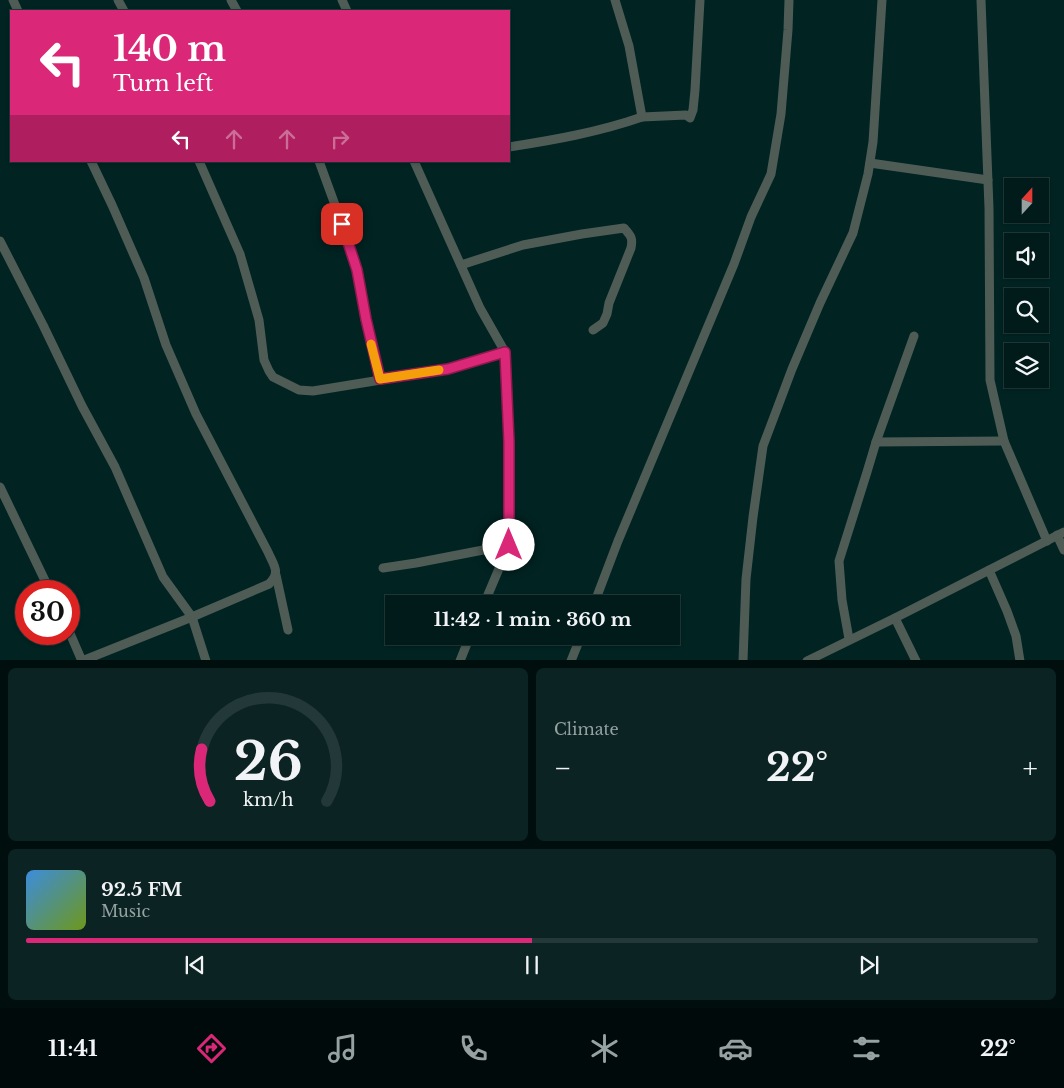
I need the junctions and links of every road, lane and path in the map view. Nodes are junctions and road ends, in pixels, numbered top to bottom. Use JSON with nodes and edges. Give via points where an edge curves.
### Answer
{"nodes":[{"id":1,"x":615,"y":0,"type":"edge"},
{"id":2,"x":700,"y":0,"type":"edge"},
{"id":3,"x":789,"y":0,"type":"edge"},
{"id":4,"x":882,"y":0,"type":"edge"},
{"id":5,"x":982,"y":0,"type":"edge"},
{"id":6,"x":642,"y":117,"type":"junction"},
{"id":7,"x":510,"y":147,"type":"edge"},
{"id":8,"x":91,"y":162,"type":"edge"},
{"id":9,"x":199,"y":162,"type":"edge"},
{"id":10,"x":319,"y":162,"type":"edge"},
{"id":11,"x":414,"y":162,"type":"edge"},
{"id":12,"x":870,"y":163,"type":"junction"},
{"id":13,"x":988,"y":180,"type":"junction"},
{"id":14,"x":0,"y":241,"type":"edge"},
{"id":15,"x":460,"y":265,"type":"junction"},
{"id":16,"x":593,"y":330,"type":"dead end"},
{"id":17,"x":914,"y":336,"type":"dead end"},
{"id":18,"x":505,"y":352,"type":"junction"},
{"id":19,"x":380,"y":379,"type":"junction"},
{"id":20,"x":1004,"y":441,"type":"junction"},
{"id":21,"x":876,"y":442,"type":"junction"},
{"id":22,"x":0,"y":488,"type":"edge"},
{"id":23,"x":1061,"y":534,"type":"edge"},
{"id":24,"x":1047,"y":541,"type":"junction"},
{"id":25,"x":509,"y":545,"type":"junction"},
{"id":26,"x":1064,"y":550,"type":"edge"},
{"id":27,"x":383,"y":568,"type":"dead end"},
{"id":28,"x":989,"y":570,"type":"junction"},
{"id":29,"x":276,"y":576,"type":"junction"},
{"id":30,"x":45,"y":580,"type":"edge"},
{"id":31,"x":488,"y":595,"type":"edge"},
{"id":32,"x":597,"y":595,"type":"edge"},
{"id":33,"x":192,"y":617,"type":"junction"},
{"id":34,"x":895,"y":618,"type":"junction"},
{"id":35,"x":288,"y":630,"type":"dead end"},
{"id":36,"x":849,"y":639,"type":"junction"},
{"id":37,"x":75,"y":645,"type":"edge"},
{"id":38,"x":466,"y":645,"type":"edge"},
{"id":39,"x":577,"y":645,"type":"edge"},
{"id":40,"x":206,"y":660,"type":"edge"},
{"id":41,"x":460,"y":660,"type":"edge"},
{"id":42,"x":571,"y":660,"type":"edge"},
{"id":43,"x":743,"y":660,"type":"edge"},
{"id":44,"x":807,"y":660,"type":"edge"},
{"id":45,"x":916,"y":660,"type":"edge"},
{"id":46,"x":1020,"y":660,"type":"edge"}],
"edges":[{"from":1,"to":6,"type":"street","via":[[629,46]]},
{"from":2,"to":6,"type":"street","via":[[695,90],[690,118],[686,115]]},
{"from":3,"to":32,"type":"street","via":[[781,114],[772,174],[750,217],[734,264]]},
{"from":4,"to":12,"type":"street"},
{"from":5,"to":13,"type":"street"},
{"from":6,"to":7,"type":"street","via":[[621,125]]},
{"from":8,"to":29,"type":"street","via":[[144,278],[166,345],[196,414],[268,552]]},
{"from":9,"to":19,"type":"street","via":[[240,254],[259,320],[264,360],[273,377],[299,390],[314,391]]},
{"from":10,"to":19,"type":"street","via":[[357,270]]},
{"from":11,"to":15,"type":"street"},
{"from":12,"to":13,"type":"street"},
{"from":12,"to":43,"type":"street","via":[[853,233],[792,369],[763,446],[746,579]]},
{"from":13,"to":20,"type":"street","via":[[990,380]]},
{"from":14,"to":33,"type":"street","via":[[115,467],[163,577]]},
{"from":15,"to":16,"type":"street","via":[[522,245],[624,228],[633,241],[631,248],[607,314]]},
{"from":15,"to":18,"type":"street"},
{"from":17,"to":21,"type":"street"},
{"from":18,"to":19,"type":"street","via":[[448,369]]},
{"from":18,"to":25,"type":"street"},
{"from":20,"to":21,"type":"street"},
{"from":20,"to":24,"type":"street"},
{"from":21,"to":36,"type":"street","via":[[839,561]]},
{"from":22,"to":30,"type":"street"},
{"from":23,"to":24,"type":"street"},
{"from":23,"to":26,"type":"street"},
{"from":24,"to":28,"type":"street"},
{"from":25,"to":27,"type":"street"},
{"from":25,"to":31,"type":"street"},
{"from":28,"to":34,"type":"street"},
{"from":28,"to":46,"type":"street","via":[[1016,636]]},
{"from":29,"to":33,"type":"street","via":[[269,584]]},
{"from":29,"to":35,"type":"street"},
{"from":33,"to":37,"type":"street","via":[[82,660]]},
{"from":33,"to":40,"type":"street"},
{"from":34,"to":36,"type":"street"},
{"from":34,"to":45,"type":"street"},
{"from":36,"to":44,"type":"street"},
{"from":38,"to":41,"type":"street"},
{"from":39,"to":42,"type":"street"}]}
